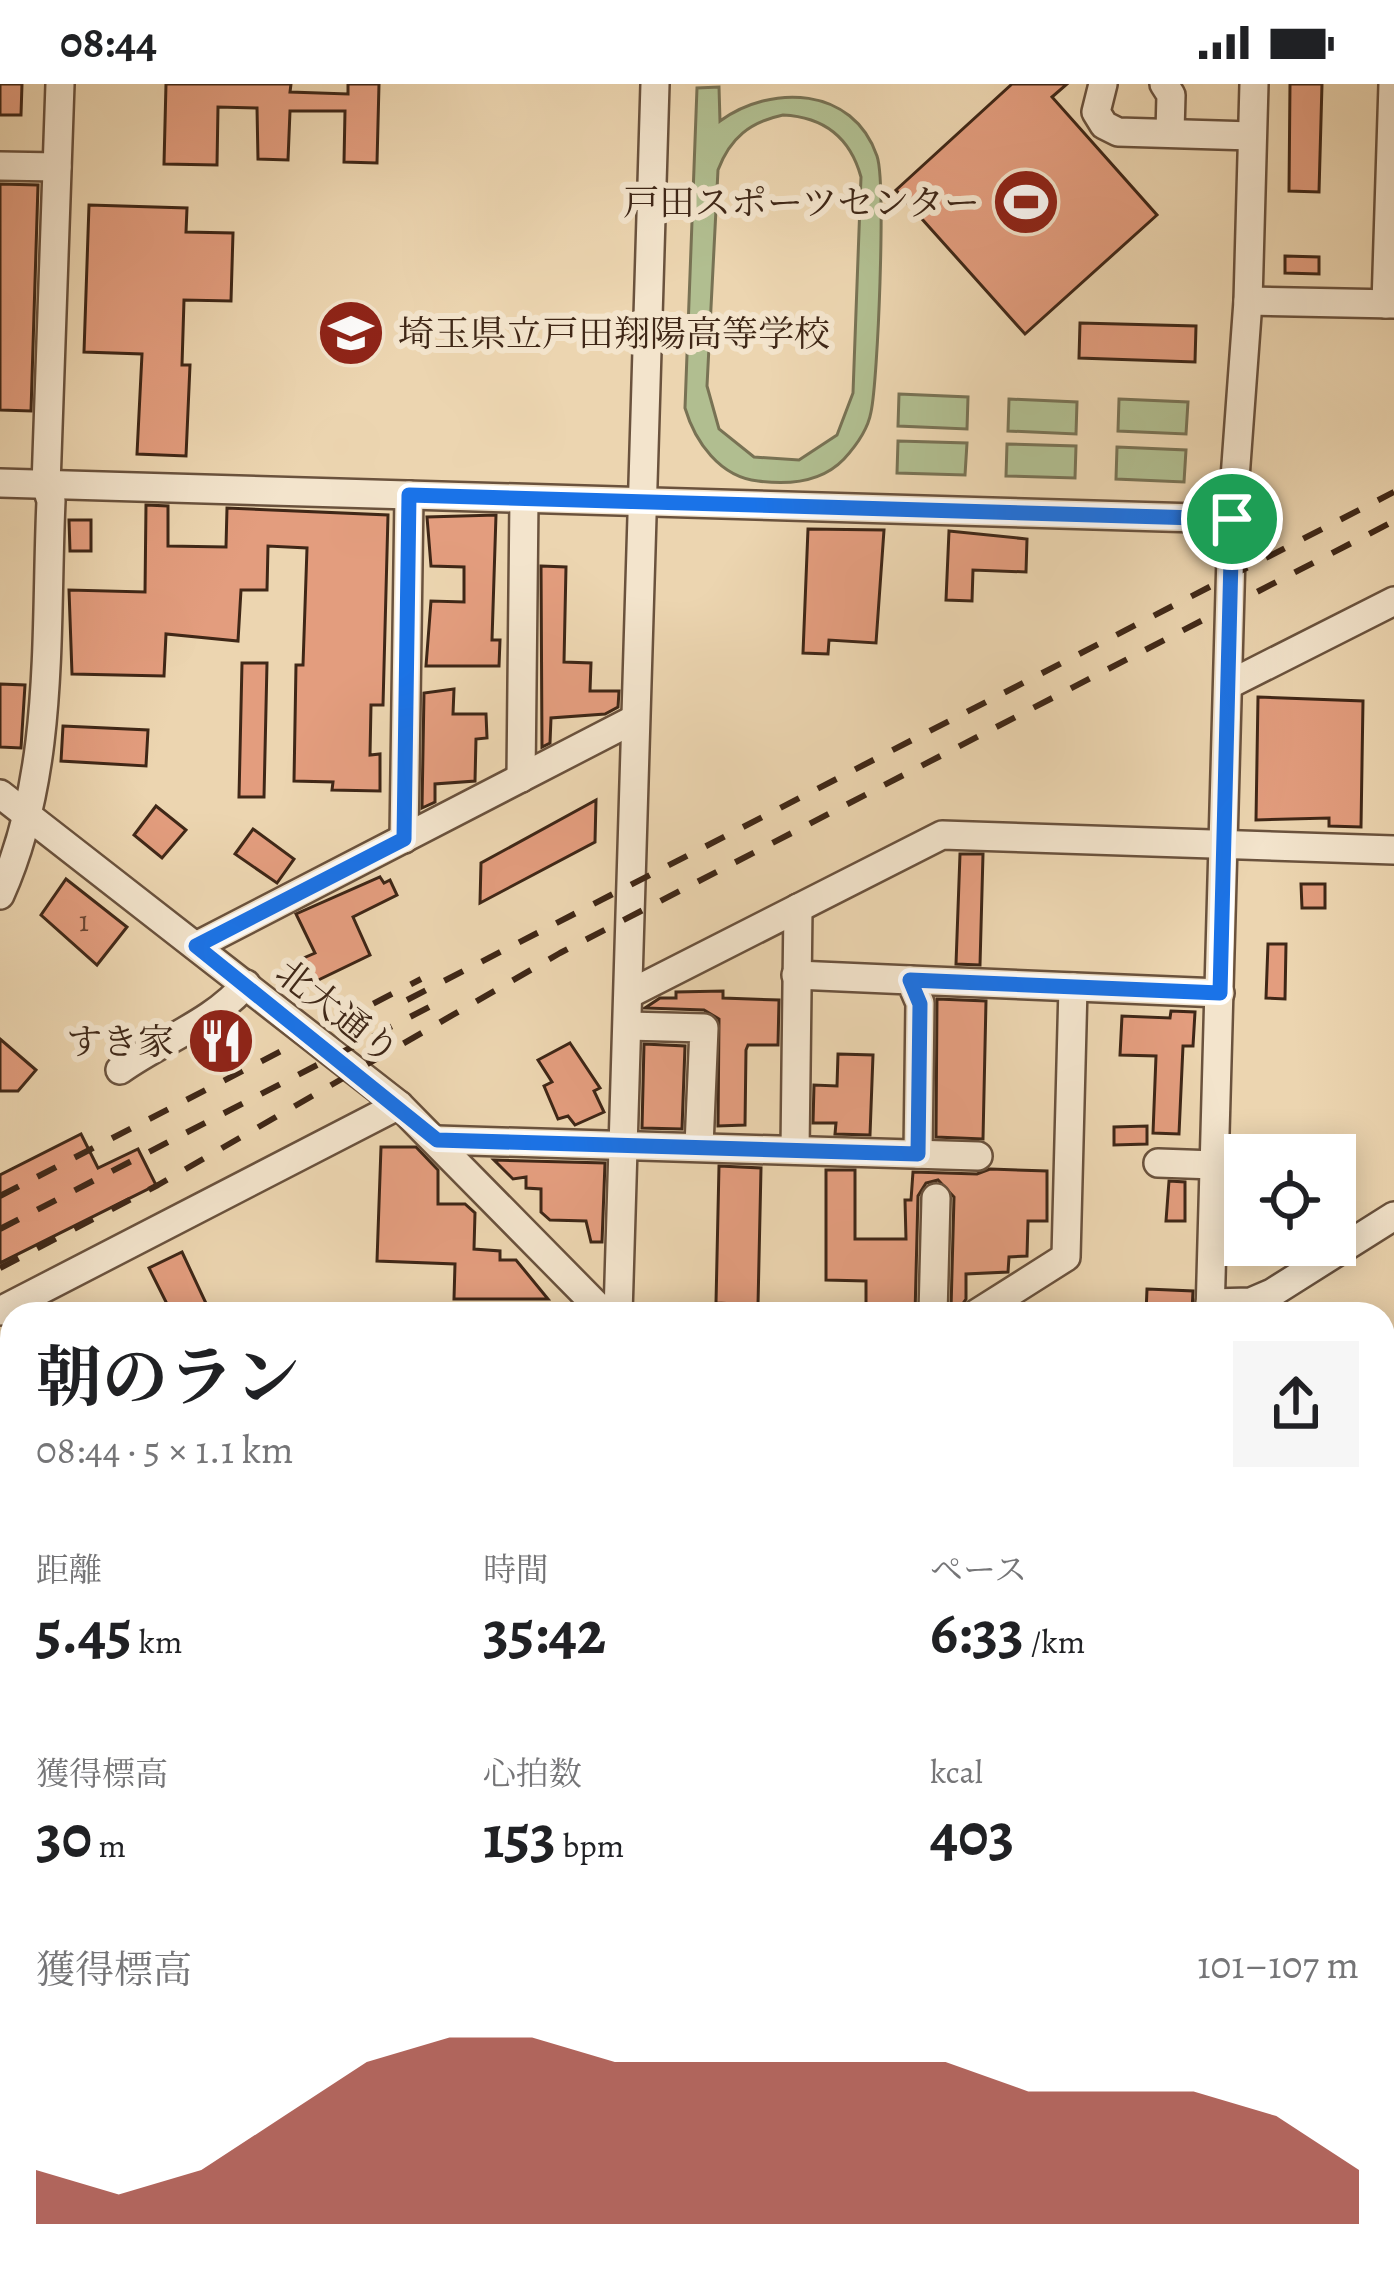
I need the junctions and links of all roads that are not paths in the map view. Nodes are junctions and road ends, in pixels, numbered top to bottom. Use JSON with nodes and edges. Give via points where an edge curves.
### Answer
{"nodes":[{"id":1,"x":60,"y":84,"type":"edge"},
{"id":2,"x":655,"y":84,"type":"edge"},
{"id":3,"x":1103,"y":84,"type":"edge"},
{"id":4,"x":1164,"y":84,"type":"edge"},
{"id":5,"x":1254,"y":84,"type":"edge"},
{"id":6,"x":1393,"y":84,"type":"edge"},
{"id":7,"x":1170,"y":132,"type":"junction"},
{"id":8,"x":1252,"y":136,"type":"junction"},
{"id":9,"x":0,"y":166,"type":"edge"},
{"id":10,"x":57,"y":167,"type":"junction"},
{"id":11,"x":1248,"y":302,"type":"junction"},
{"id":12,"x":1390,"y":304,"type":"edge"},
{"id":13,"x":0,"y":483,"type":"edge"},
{"id":14,"x":46,"y":484,"type":"junction"},
{"id":15,"x":409,"y":495,"type":"junction"},
{"id":16,"x":524,"y":499,"type":"junction"},
{"id":17,"x":643,"y":503,"type":"junction"},
{"id":18,"x":1232,"y":519,"type":"junction"},
{"id":19,"x":1394,"y":601,"type":"edge"},
{"id":20,"x":1230,"y":684,"type":"junction"},
{"id":21,"x":635,"y":719,"type":"junction"},
{"id":22,"x":520,"y":778,"type":"junction"},
{"id":23,"x":0,"y":794,"type":"edge"},
{"id":24,"x":30,"y":818,"type":"junction"},
{"id":25,"x":404,"y":839,"type":"junction"},
{"id":26,"x":1225,"y":844,"type":"junction"},
{"id":27,"x":1394,"y":850,"type":"edge"},
{"id":28,"x":0,"y":896,"type":"edge"},
{"id":29,"x":798,"y":908,"type":"junction"},
{"id":30,"x":196,"y":946,"type":"junction"},
{"id":31,"x":796,"y":975,"type":"junction"},
{"id":32,"x":910,"y":980,"type":"junction"},
{"id":33,"x":246,"y":984,"type":"junction"},
{"id":34,"x":1072,"y":987,"type":"junction"},
{"id":35,"x":1220,"y":993,"type":"junction"},
{"id":36,"x":629,"y":994,"type":"junction"},
{"id":37,"x":628,"y":1026,"type":"junction"},
{"id":38,"x":120,"y":1070,"type":"dead end"},
{"id":39,"x":399,"y":1105,"type":"junction"},
{"id":40,"x":437,"y":1140,"type":"junction"},
{"id":41,"x":625,"y":1145,"type":"junction"},
{"id":42,"x":699,"y":1146,"type":"junction"},
{"id":43,"x":795,"y":1150,"type":"junction"},
{"id":44,"x":918,"y":1154,"type":"junction"},
{"id":45,"x":978,"y":1156,"type":"dead end"},
{"id":46,"x":1158,"y":1163,"type":"dead end"},
{"id":47,"x":1215,"y":1165,"type":"junction"},
{"id":48,"x":935,"y":1198,"type":"dead end"},
{"id":49,"x":1394,"y":1216,"type":"edge"},
{"id":50,"x":26,"y":1302,"type":"edge"},
{"id":51,"x":593,"y":1302,"type":"edge"},
{"id":52,"x":618,"y":1302,"type":"edge"},
{"id":53,"x":933,"y":1302,"type":"edge"},
{"id":54,"x":995,"y":1302,"type":"edge"},
{"id":55,"x":1210,"y":1302,"type":"edge"},
{"id":56,"x":1251,"y":1302,"type":"edge"},
{"id":57,"x":0,"y":2084,"type":"edge"},
{"id":58,"x":0,"y":2134,"type":"edge"}],
"edges":[{"from":1,"to":10,"type":"street"},
{"from":2,"to":17,"type":"street"},
{"from":3,"to":7,"type":"street","via":[[1096,112],[1104,125]]},
{"from":4,"to":7,"type":"street"},
{"from":5,"to":8,"type":"street"},
{"from":6,"to":12,"type":"street"},
{"from":7,"to":8,"type":"street"},
{"from":8,"to":11,"type":"street"},
{"from":9,"to":10,"type":"street"},
{"from":10,"to":14,"type":"street"},
{"from":11,"to":12,"type":"street"},
{"from":11,"to":18,"type":"street"},
{"from":13,"to":14,"type":"street"},
{"from":14,"to":15,"type":"street"},
{"from":14,"to":24,"type":"street","via":[[40,736]]},
{"from":15,"to":16,"type":"street"},
{"from":15,"to":25,"type":"street"},
{"from":16,"to":17,"type":"street"},
{"from":16,"to":22,"type":"street"},
{"from":17,"to":18,"type":"street"},
{"from":17,"to":21,"type":"street"},
{"from":18,"to":20,"type":"street"},
{"from":19,"to":20,"type":"street"},
{"from":20,"to":26,"type":"street"},
{"from":21,"to":22,"type":"street"},
{"from":21,"to":36,"type":"street"},
{"from":22,"to":25,"type":"street"},
{"from":23,"to":24,"type":"street","name":"北大通り"},
{"from":24,"to":28,"type":"street"},
{"from":24,"to":30,"type":"street","name":"北大通り"},
{"from":25,"to":30,"type":"street"},
{"from":26,"to":27,"type":"street"},
{"from":26,"to":29,"type":"street","via":[[942,835]]},
{"from":26,"to":35,"type":"street"},
{"from":29,"to":31,"type":"street"},
{"from":29,"to":36,"type":"street"},
{"from":30,"to":33,"type":"street","name":"北大通り"},
{"from":31,"to":32,"type":"street"},
{"from":31,"to":43,"type":"street"},
{"from":32,"to":34,"type":"street"},
{"from":32,"to":44,"type":"street","via":[[920,1004]]},
{"from":33,"to":38,"type":"street","via":[[224,1010]]},
{"from":33,"to":39,"type":"street","name":"北大通り"},
{"from":34,"to":35,"type":"street"},
{"from":34,"to":54,"type":"street","via":[[1066,1257]]},
{"from":35,"to":47,"type":"street"},
{"from":36,"to":37,"type":"street"},
{"from":37,"to":41,"type":"street"},
{"from":37,"to":42,"type":"street","via":[[704,1028]]},
{"from":39,"to":40,"type":"street","name":"北大通り"},
{"from":39,"to":50,"type":"street"},
{"from":40,"to":41,"type":"street"},
{"from":40,"to":51,"type":"street","name":"北大通り"},
{"from":41,"to":42,"type":"street"},
{"from":41,"to":52,"type":"street"},
{"from":42,"to":43,"type":"street"},
{"from":43,"to":44,"type":"street"},
{"from":44,"to":45,"type":"street"},
{"from":46,"to":47,"type":"street"},
{"from":47,"to":55,"type":"street"},
{"from":48,"to":53,"type":"street"},
{"from":49,"to":56,"type":"street"},
{"from":57,"to":58,"type":"street"}]}
